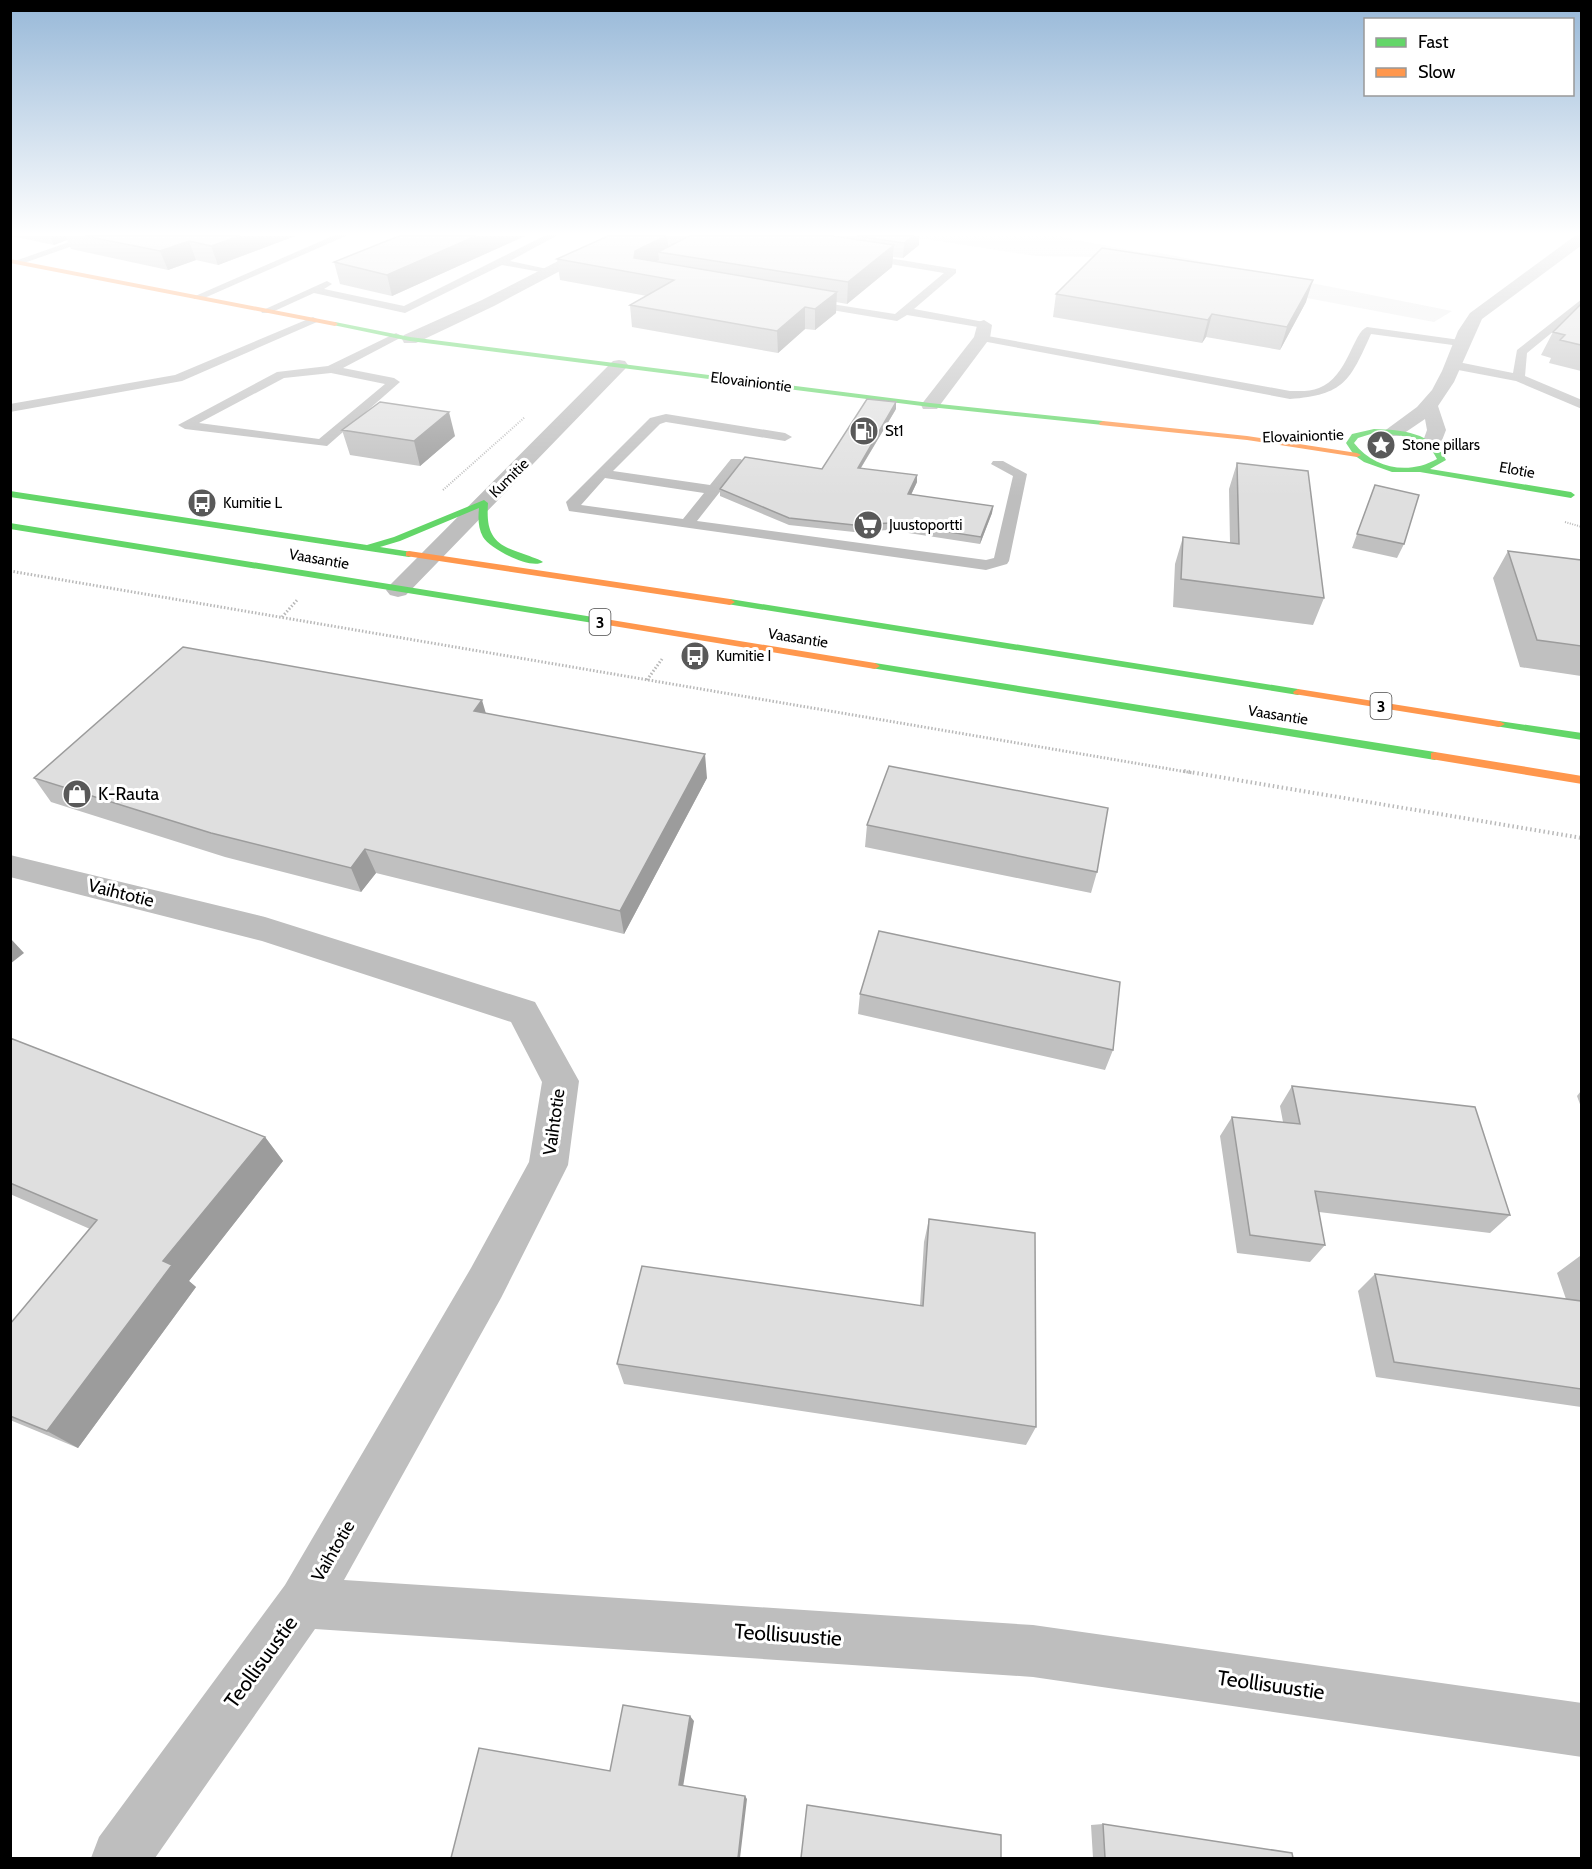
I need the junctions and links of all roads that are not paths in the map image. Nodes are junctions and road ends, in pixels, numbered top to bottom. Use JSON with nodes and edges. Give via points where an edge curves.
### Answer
{"nodes":[{"id":1,"x":308,"y":322,"type":"edge"},
{"id":2,"x":325,"y":322,"type":"edge"},
{"id":3,"x":436,"y":322,"type":"edge"},
{"id":4,"x":947,"y":322,"type":"edge"},
{"id":5,"x":1471,"y":322,"type":"edge"},
{"id":6,"x":1557,"y":322,"type":"edge"},
{"id":7,"x":983,"y":332,"type":"junction"},
{"id":8,"x":403,"y":337,"type":"junction"},
{"id":9,"x":1460,"y":343,"type":"junction"},
{"id":10,"x":619,"y":365,"type":"junction"},
{"id":11,"x":1453,"y":365,"type":"junction"},
{"id":12,"x":331,"y":369,"type":"junction"},
{"id":13,"x":1519,"y":378,"type":"junction"},
{"id":14,"x":930,"y":405,"type":"junction"},
{"id":15,"x":1581,"y":405,"type":"edge"},
{"id":16,"x":1430,"y":407,"type":"junction"},
{"id":17,"x":10,"y":408,"type":"edge"},
{"id":18,"x":1393,"y":432,"type":"junction"},
{"id":19,"x":1359,"y":434,"type":"junction"},
{"id":20,"x":1320,"y":435,"type":"dead end"},
{"id":21,"x":1340,"y":435,"type":"dead end"},
{"id":22,"x":785,"y":437,"type":"dead end"},
{"id":23,"x":1248,"y":438,"type":"junction"},
{"id":24,"x":1437,"y":451,"type":"junction"},
{"id":25,"x":1357,"y":455,"type":"junction"},
{"id":26,"x":736,"y":462,"type":"dead end"},
{"id":27,"x":998,"y":464,"type":"dead end"},
{"id":28,"x":1423,"y":470,"type":"junction"},
{"id":29,"x":601,"y":473,"type":"junction"},
{"id":30,"x":713,"y":490,"type":"junction"},
{"id":31,"x":10,"y":494,"type":"edge"},
{"id":32,"x":1576,"y":496,"type":"edge"},
{"id":33,"x":484,"y":503,"type":"junction"},
{"id":34,"x":687,"y":523,"type":"junction"},
{"id":35,"x":10,"y":526,"type":"edge"},
{"id":36,"x":365,"y":548,"type":"junction"},
{"id":37,"x":429,"y":558,"type":"junction"},
{"id":38,"x":639,"y":588,"type":"junction"},
{"id":39,"x":398,"y":590,"type":"junction"},
{"id":40,"x":1581,"y":737,"type":"edge"},
{"id":41,"x":1581,"y":780,"type":"edge"},
{"id":42,"x":10,"y":866,"type":"edge"},
{"id":43,"x":303,"y":1603,"type":"junction"},
{"id":44,"x":1581,"y":1730,"type":"edge"},
{"id":45,"x":120,"y":1858,"type":"edge"}],
"edges":[{"from":1,"to":17,"type":"lane","via":[[178,378]]},
{"from":2,"to":8,"type":"main road","name":"Elovainiontie"},
{"from":3,"to":8,"type":"street"},
{"from":4,"to":7,"type":"lane"},
{"from":5,"to":9,"type":"street"},
{"from":6,"to":13,"type":"lane","via":[[1521,352]]},
{"from":7,"to":9,"type":"lane","via":[[1290,395],[1322,392],[1338,381],[1349,371],[1367,330]]},
{"from":7,"to":14,"type":"street"},
{"from":8,"to":10,"type":"main road","name":"Elovainiontie"},
{"from":8,"to":12,"type":"lane"},
{"from":9,"to":11,"type":"street"},
{"from":10,"to":14,"type":"main road","name":"Elovainiontie"},
{"from":10,"to":33,"type":"street","name":"Kumitie"},
{"from":11,"to":13,"type":"lane"},
{"from":11,"to":16,"type":"street"},
{"from":12,"to":12,"type":"lane","via":[[281,375],[185,425],[322,443],[394,382]]},
{"from":13,"to":15,"type":"lane"},
{"from":14,"to":23,"type":"main road","name":"Elovainiontie"},
{"from":16,"to":18,"type":"street"},
{"from":16,"to":24,"type":"street","via":[[1436,420]]},
{"from":18,"to":19,"type":"main road","name":"Elovainiontie"},
{"from":18,"to":24,"type":"main road","name":"Elotie","via":[[1414,437]]},
{"from":19,"to":21,"type":"main road","name":"Elovainiontie"},
{"from":19,"to":25,"type":"main road","via":[[1350,443]]},
{"from":20,"to":23,"type":"main road","name":"Elovainiontie"},
{"from":22,"to":29,"type":"lane","via":[[666,418],[655,421]]},
{"from":23,"to":25,"type":"main road","name":"Elovainiontie"},
{"from":24,"to":28,"type":"main road","via":[[1438,465]]},
{"from":24,"to":32,"type":"main road","name":"Elotie","via":[[1470,467]]},
{"from":25,"to":28,"type":"main road","name":"Elovainiontie","via":[[1387,468]]},
{"from":26,"to":30,"type":"lane"},
{"from":27,"to":34,"type":"lane","via":[[1020,474],[1001,561],[986,565]]},
{"from":28,"to":32,"type":"main road","name":"Elotie"},
{"from":29,"to":30,"type":"lane"},
{"from":29,"to":34,"type":"lane","via":[[573,502],[574,508]]},
{"from":30,"to":34,"type":"lane"},
{"from":31,"to":36,"type":"main road","name":"Vaasantie","number":"3"},
{"from":33,"to":36,"type":"main road"},
{"from":33,"to":37,"type":"street","name":"Kumitie"},
{"from":33,"to":38,"type":"main road","via":[[482,528],[491,541],[509,553]]},
{"from":35,"to":39,"type":"main road","name":"Vaasantie","number":"3"},
{"from":36,"to":37,"type":"main road","name":"Vaasantie","number":"3"},
{"from":37,"to":38,"type":"main road","name":"Vaasantie","number":"3"},
{"from":37,"to":39,"type":"street","name":"Kumitie"},
{"from":38,"to":40,"type":"main road","name":"Vaasantie","number":"3"},
{"from":39,"to":41,"type":"main road","name":"Vaasantie","number":"3"},
{"from":42,"to":43,"type":"street","name":"Vaihtotie","via":[[265,929],[524,1012],[561,1081],[548,1165],[486,1283]]},
{"from":43,"to":44,"type":"street","name":"Teollisuustie","via":[[1034,1651]]},
{"from":43,"to":45,"type":"street","name":"Teollisuustie"}]}
